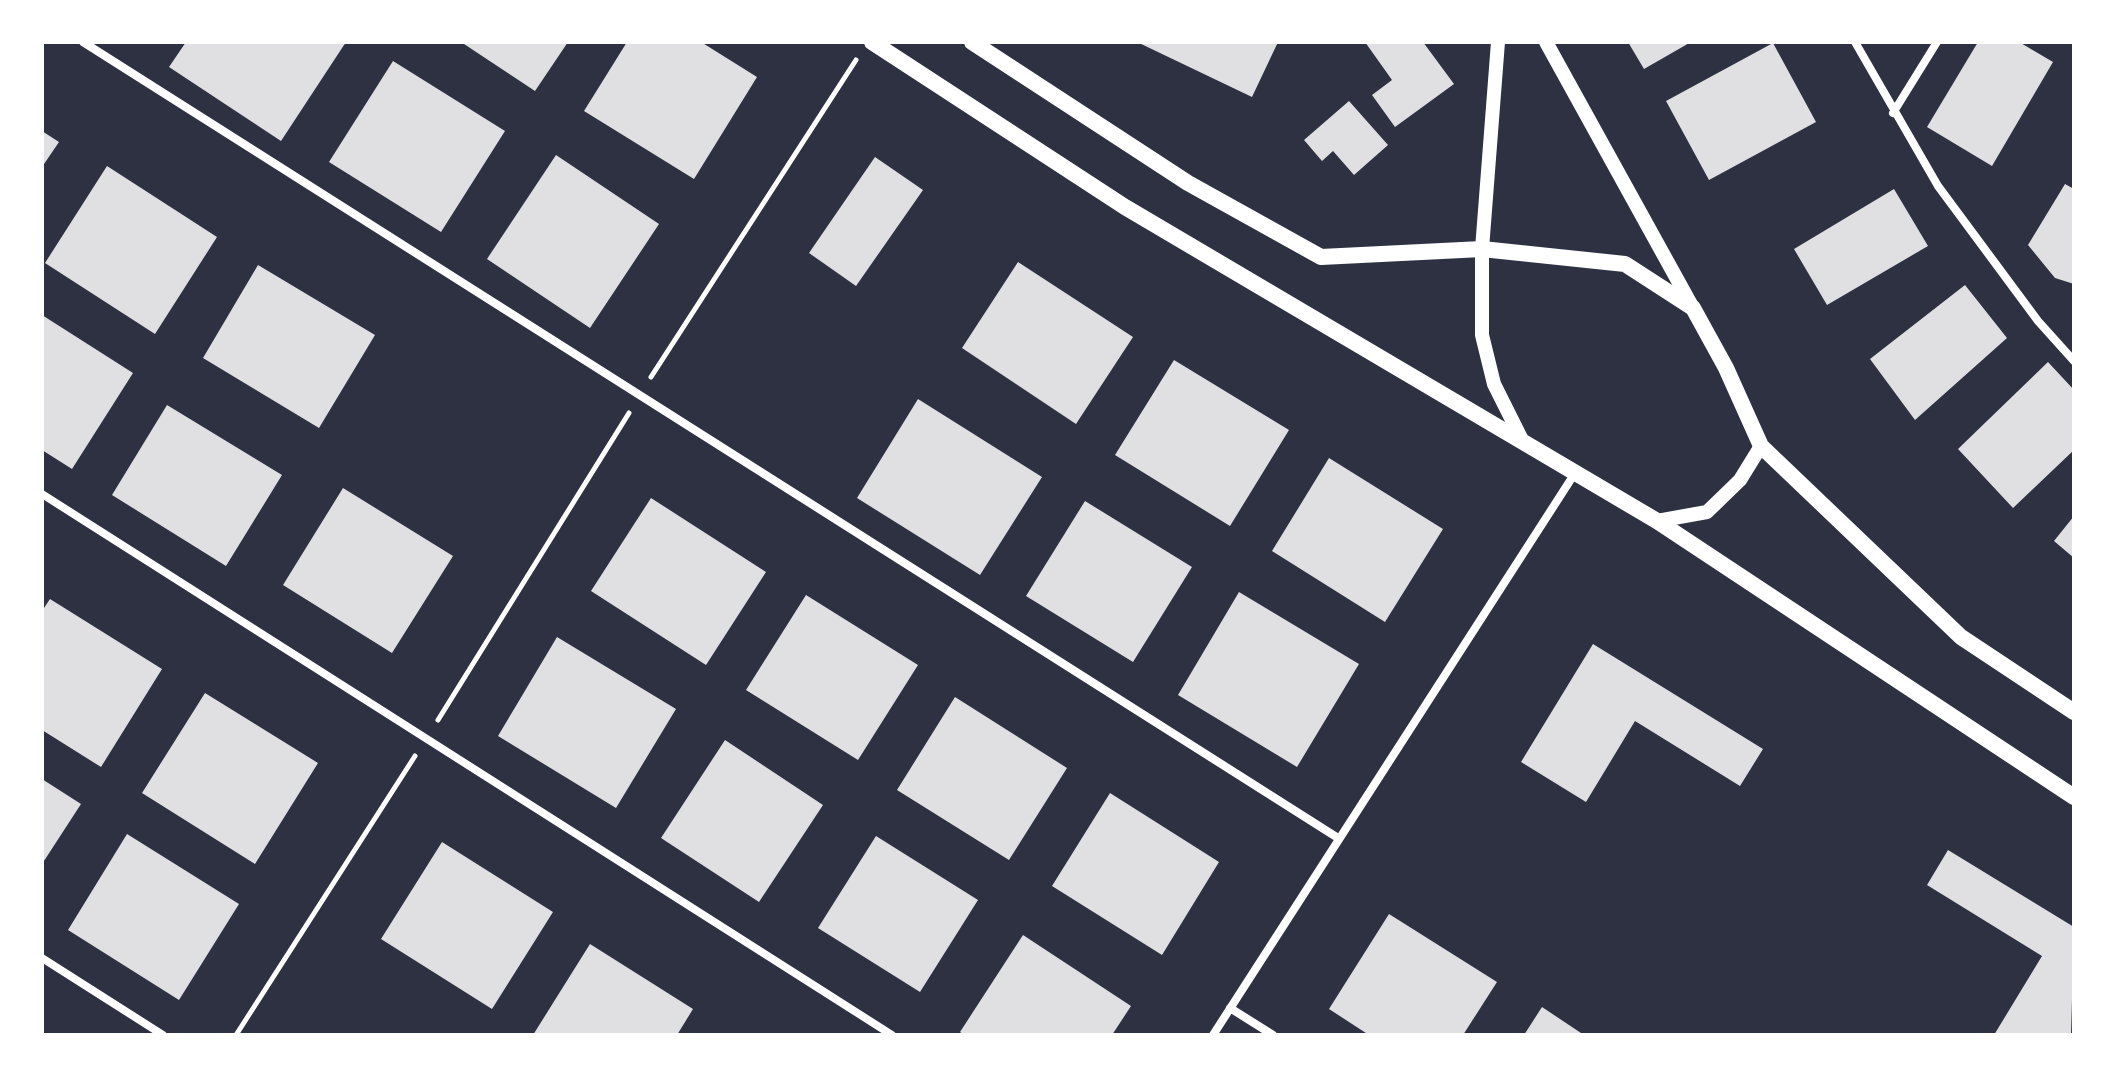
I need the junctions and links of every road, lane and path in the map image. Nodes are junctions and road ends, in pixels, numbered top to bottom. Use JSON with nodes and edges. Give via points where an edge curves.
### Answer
{"nodes":[{"id":1,"x":83,"y":42,"type":"edge"},
{"id":2,"x":872,"y":42,"type":"edge"},
{"id":3,"x":972,"y":42,"type":"edge"},
{"id":4,"x":1498,"y":42,"type":"edge"},
{"id":5,"x":1546,"y":42,"type":"edge"},
{"id":6,"x":1855,"y":42,"type":"edge"},
{"id":7,"x":1937,"y":42,"type":"edge"},
{"id":8,"x":859,"y":55,"type":"dead end"},
{"id":9,"x":1893,"y":113,"type":"junction"},
{"id":10,"x":1482,"y":249,"type":"junction"},
{"id":11,"x":1693,"y":308,"type":"junction"},
{"id":12,"x":2074,"y":361,"type":"edge"},
{"id":13,"x":640,"y":395,"type":"junction"},
{"id":14,"x":1521,"y":438,"type":"junction"},
{"id":15,"x":1761,"y":446,"type":"junction"},
{"id":16,"x":1575,"y":473,"type":"junction"},
{"id":17,"x":42,"y":494,"type":"edge"},
{"id":18,"x":1657,"y":521,"type":"junction"},
{"id":19,"x":2074,"y":712,"type":"edge"},
{"id":20,"x":426,"y":739,"type":"junction"},
{"id":21,"x":2074,"y":797,"type":"edge"},
{"id":22,"x":1338,"y":838,"type":"junction"},
{"id":23,"x":42,"y":958,"type":"edge"},
{"id":24,"x":1230,"y":1008,"type":"junction"},
{"id":25,"x":163,"y":1035,"type":"edge"},
{"id":26,"x":236,"y":1035,"type":"edge"},
{"id":27,"x":892,"y":1035,"type":"edge"},
{"id":28,"x":1213,"y":1035,"type":"edge"},
{"id":29,"x":1273,"y":1035,"type":"edge"}],
"edges":[{"from":1,"to":13,"type":"street"},
{"from":2,"to":14,"type":"main road","via":[[1125,207]]},
{"from":3,"to":10,"type":"main road","via":[[1188,183],[1321,257]]},
{"from":4,"to":10,"type":"street"},
{"from":5,"to":11,"type":"street"},
{"from":6,"to":9,"type":"street"},
{"from":7,"to":9,"type":"street"},
{"from":8,"to":13,"type":"path"},
{"from":9,"to":12,"type":"street","via":[[1938,186]]},
{"from":10,"to":11,"type":"main road","via":[[1625,264]]},
{"from":10,"to":14,"type":"street","via":[[1482,335],[1494,384]]},
{"from":11,"to":15,"type":"main road"},
{"from":13,"to":20,"type":"path"},
{"from":13,"to":22,"type":"street"},
{"from":14,"to":16,"type":"main road"},
{"from":15,"to":18,"type":"street","via":[[1740,480],[1707,512]]},
{"from":15,"to":19,"type":"main road","via":[[1961,637]]},
{"from":16,"to":18,"type":"main road"},
{"from":16,"to":22,"type":"street"},
{"from":17,"to":20,"type":"street"},
{"from":18,"to":21,"type":"main road"},
{"from":20,"to":26,"type":"path"},
{"from":20,"to":27,"type":"street"},
{"from":22,"to":24,"type":"street"},
{"from":23,"to":25,"type":"street"},
{"from":24,"to":28,"type":"street"},
{"from":24,"to":29,"type":"street"}]}
